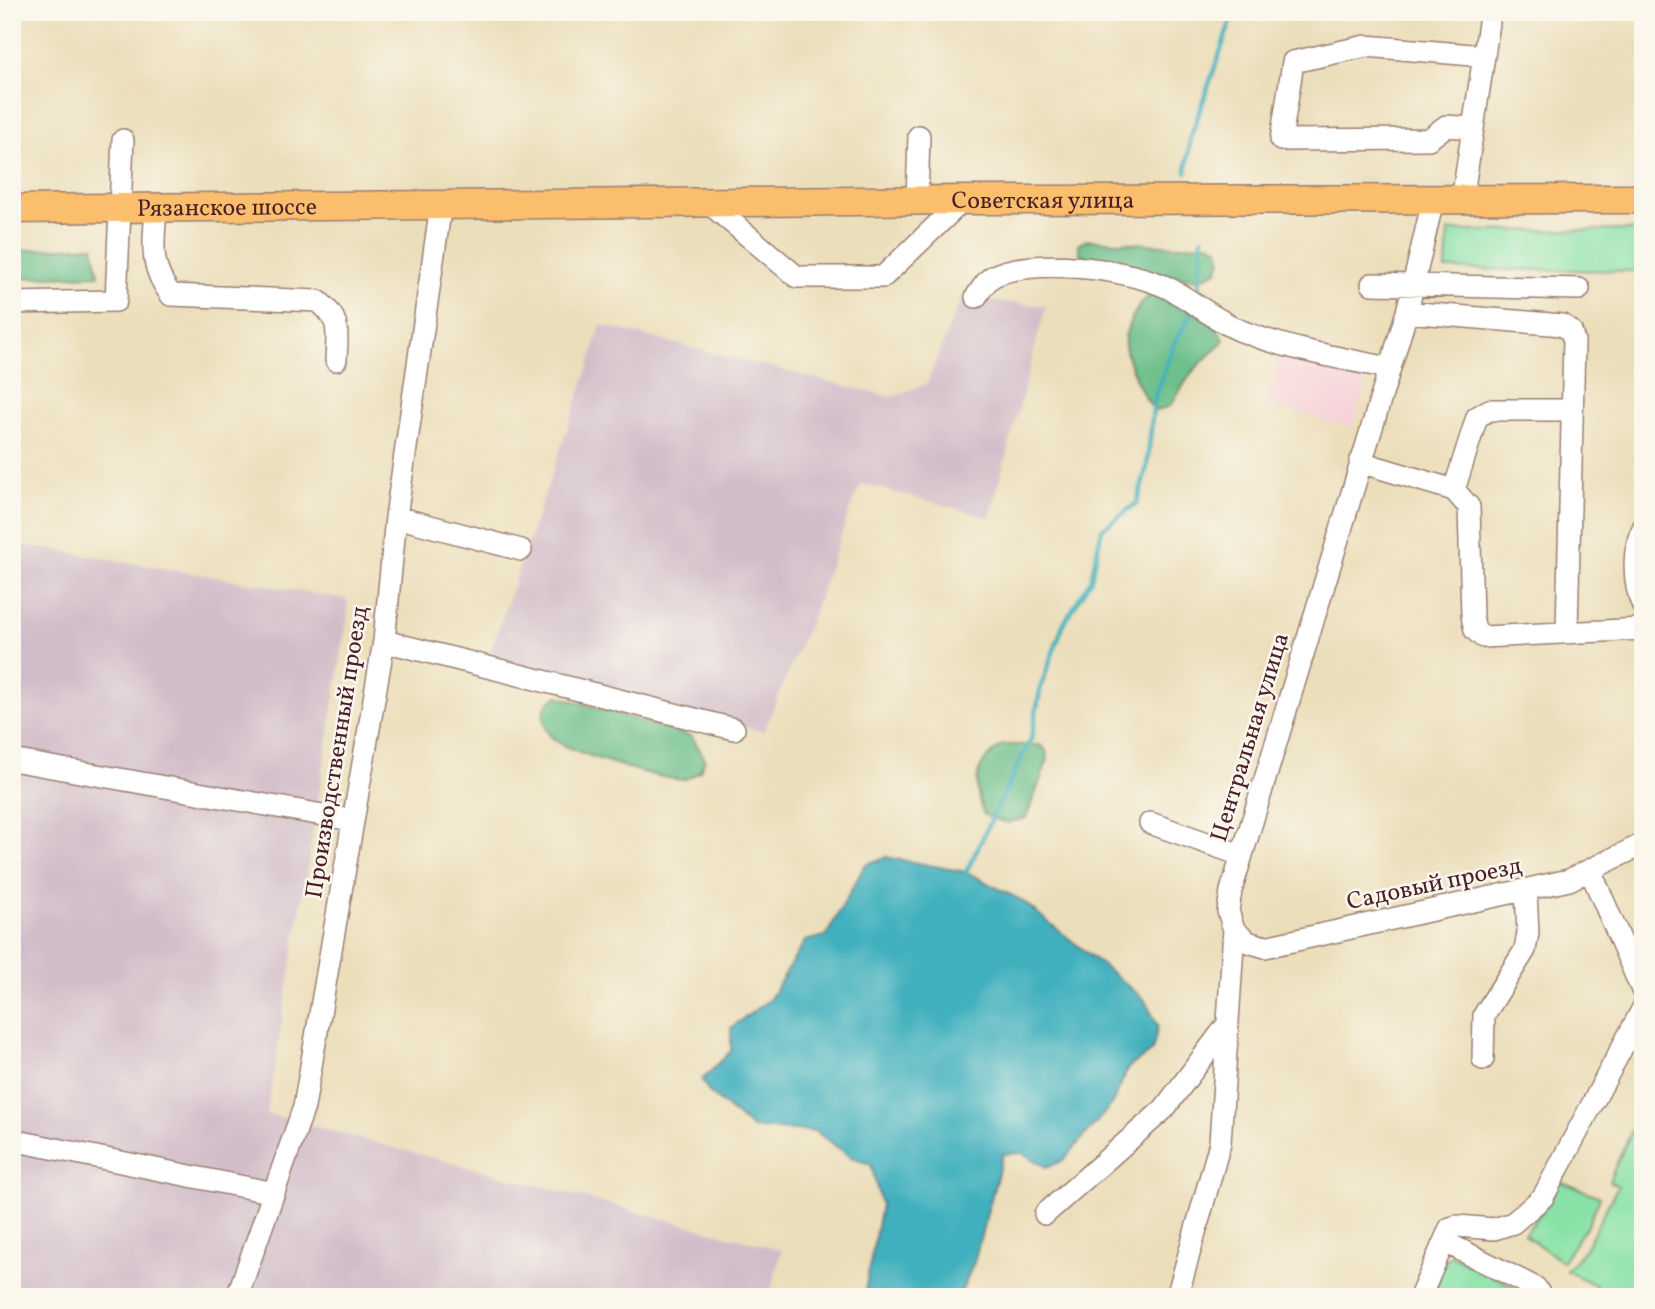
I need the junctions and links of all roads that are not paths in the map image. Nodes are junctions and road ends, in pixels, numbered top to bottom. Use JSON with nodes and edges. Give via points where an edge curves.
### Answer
{"nodes":[{"id":1,"x":1489,"y":23,"type":"dead end"},
{"id":2,"x":1484,"y":56,"type":"junction"},
{"id":3,"x":1473,"y":128,"type":"junction"},
{"id":4,"x":919,"y":136,"type":"dead end"},
{"id":5,"x":123,"y":140,"type":"dead end"},
{"id":6,"x":1643,"y":199,"type":"edge"},
{"id":7,"x":963,"y":200,"type":"junction"},
{"id":8,"x":1433,"y":200,"type":"junction"},
{"id":9,"x":917,"y":201,"type":"junction"},
{"id":10,"x":1462,"y":201,"type":"junction"},
{"id":11,"x":710,"y":204,"type":"junction"},
{"id":12,"x":442,"y":205,"type":"junction"},
{"id":13,"x":156,"y":208,"type":"junction"},
{"id":14,"x":12,"y":209,"type":"edge"},
{"id":15,"x":118,"y":209,"type":"junction"},
{"id":16,"x":1373,"y":284,"type":"dead end"},
{"id":17,"x":1413,"y":287,"type":"junction"},
{"id":18,"x":1579,"y":289,"type":"dead end"},
{"id":19,"x":976,"y":297,"type":"dead end"},
{"id":20,"x":12,"y":303,"type":"edge"},
{"id":21,"x":1407,"y":312,"type":"junction"},
{"id":22,"x":336,"y":360,"type":"dead end"},
{"id":23,"x":1389,"y":368,"type":"junction"},
{"id":24,"x":1572,"y":410,"type":"junction"},
{"id":25,"x":1360,"y":462,"type":"junction"},
{"id":26,"x":1454,"y":490,"type":"junction"},
{"id":27,"x":396,"y":517,"type":"junction"},
{"id":28,"x":1643,"y":528,"type":"edge"},
{"id":29,"x":521,"y":550,"type":"dead end"},
{"id":30,"x":1643,"y":606,"type":"edge"},
{"id":31,"x":1643,"y":629,"type":"edge"},
{"id":32,"x":1567,"y":631,"type":"junction"},
{"id":33,"x":384,"y":640,"type":"junction"},
{"id":34,"x":734,"y":729,"type":"dead end"},
{"id":35,"x":12,"y":761,"type":"edge"},
{"id":36,"x":351,"y":820,"type":"junction"},
{"id":37,"x":1150,"y":823,"type":"dead end"},
{"id":38,"x":1643,"y":844,"type":"edge"},
{"id":39,"x":1241,"y":855,"type":"junction"},
{"id":40,"x":1590,"y":870,"type":"junction"},
{"id":41,"x":1526,"y":891,"type":"junction"},
{"id":42,"x":1234,"y":930,"type":"junction"},
{"id":43,"x":1643,"y":992,"type":"edge"},
{"id":44,"x":1643,"y":1008,"type":"edge"},
{"id":45,"x":1228,"y":1023,"type":"junction"},
{"id":46,"x":1483,"y":1059,"type":"dead end"},
{"id":47,"x":12,"y":1140,"type":"edge"},
{"id":48,"x":274,"y":1192,"type":"junction"},
{"id":49,"x":1045,"y":1214,"type":"dead end"},
{"id":50,"x":1445,"y":1242,"type":"junction"},
{"id":51,"x":237,"y":1297,"type":"edge"},
{"id":52,"x":1177,"y":1297,"type":"edge"},
{"id":53,"x":1420,"y":1297,"type":"edge"},
{"id":54,"x":1541,"y":1297,"type":"edge"}],
"edges":[{"from":1,"to":2,"type":"street"},
{"from":2,"to":3,"type":"street"},
{"from":2,"to":3,"type":"street","via":[[1366,46],[1293,62],[1281,140],[1429,139],[1446,126]]},
{"from":3,"to":10,"type":"street"},
{"from":4,"to":9,"type":"street"},
{"from":5,"to":15,"type":"street"},
{"from":6,"to":10,"type":"main road","name":"Советская улица"},
{"from":7,"to":8,"type":"main road","name":"Советская улица"},
{"from":7,"to":9,"type":"main road","name":"Советская улица"},
{"from":7,"to":11,"type":"street","via":[[883,277],[797,277]]},
{"from":8,"to":10,"type":"main road","name":"Советская улица"},
{"from":8,"to":17,"type":"street","name":"Центральная улица"},
{"from":9,"to":11,"type":"main road","name":"Советская улица"},
{"from":11,"to":12,"type":"main road","name":"Советская улица"},
{"from":12,"to":13,"type":"main road","name":"Рязанское шоссе"},
{"from":12,"to":27,"type":"street","name":"Производственный проезд"},
{"from":13,"to":15,"type":"main road","name":"Рязанское шоссе"},
{"from":13,"to":22,"type":"street","via":[[153,262],[171,295],[318,301],[332,312],[337,324]]},
{"from":14,"to":15,"type":"main road","name":"Рязанское шоссе"},
{"from":15,"to":20,"type":"street","via":[[116,301]]},
{"from":16,"to":17,"type":"street"},
{"from":17,"to":18,"type":"street"},
{"from":17,"to":21,"type":"street","name":"Центральная улица"},
{"from":19,"to":23,"type":"street","via":[[990,278],[1034,265],[1134,277],[1168,288],[1241,331],[1318,354]]},
{"from":21,"to":23,"type":"street","name":"Центральная улица"},
{"from":21,"to":24,"type":"street","via":[[1562,325],[1571,331],[1574,341]]},
{"from":23,"to":25,"type":"street","name":"Центральная улица"},
{"from":24,"to":26,"type":"street","via":[[1489,410],[1478,417]]},
{"from":24,"to":32,"type":"street"},
{"from":25,"to":26,"type":"street"},
{"from":25,"to":39,"type":"street","name":"Центральная улица"},
{"from":26,"to":32,"type":"street","via":[[1471,516],[1475,630],[1483,637]]},
{"from":27,"to":29,"type":"street"},
{"from":27,"to":33,"type":"street","name":"Производственный проезд"},
{"from":28,"to":30,"type":"street","via":[[1637,540],[1636,573]]},
{"from":31,"to":32,"type":"street"},
{"from":33,"to":34,"type":"street"},
{"from":33,"to":36,"type":"street","name":"Производственный проезд"},
{"from":35,"to":36,"type":"street"},
{"from":36,"to":48,"type":"street","name":"Производственный проезд","via":[[304,1107]]},
{"from":37,"to":39,"type":"street"},
{"from":38,"to":40,"type":"street","name":"Садовый проезд"},
{"from":39,"to":42,"type":"street","name":"Центральная улица","via":[[1228,911]]},
{"from":40,"to":41,"type":"street","name":"Садовый проезд"},
{"from":40,"to":43,"type":"street"},
{"from":41,"to":42,"type":"street","name":"Садовый проезд","via":[[1265,947],[1248,942]]},
{"from":41,"to":46,"type":"street","via":[[1525,950],[1484,1015]]},
{"from":42,"to":45,"type":"street","name":"Центральная улица"},
{"from":44,"to":50,"type":"street","via":[[1543,1197],[1513,1223],[1494,1229],[1457,1226],[1450,1228]]},
{"from":45,"to":49,"type":"street","via":[[1164,1109]]},
{"from":45,"to":52,"type":"street","name":"Центральная улица","via":[[1220,1143]]},
{"from":47,"to":48,"type":"street"},
{"from":48,"to":51,"type":"street","name":"Производственный проезд"},
{"from":50,"to":53,"type":"street"},
{"from":50,"to":54,"type":"street","via":[[1536,1288]]}]}
